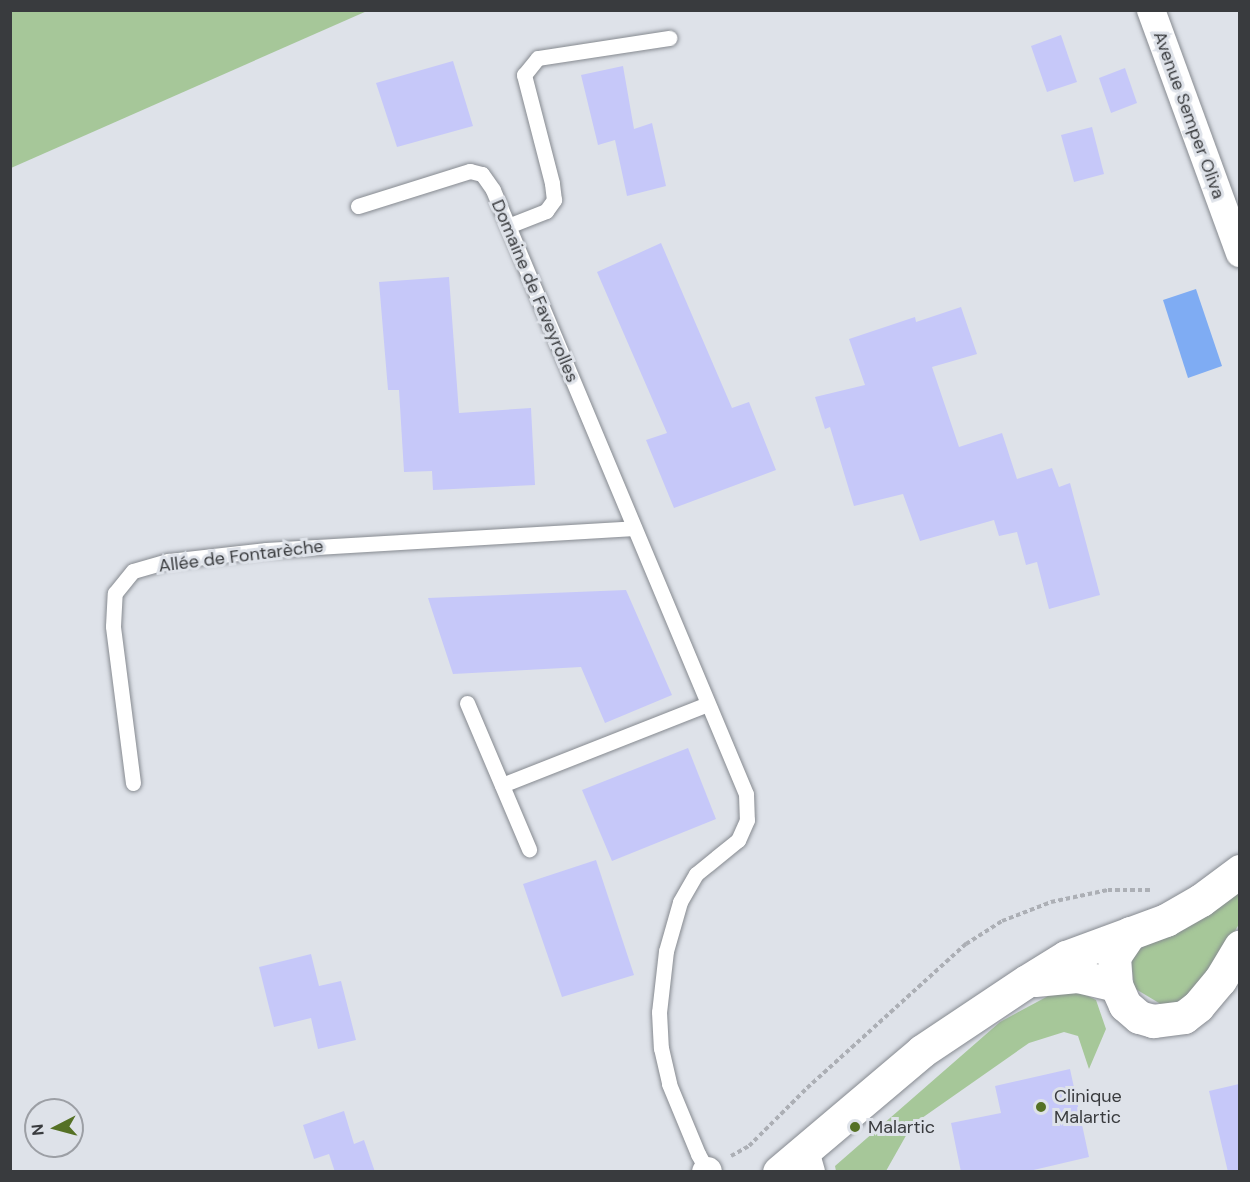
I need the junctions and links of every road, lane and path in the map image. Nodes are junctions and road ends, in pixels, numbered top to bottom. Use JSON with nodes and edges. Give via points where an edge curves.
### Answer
{"nodes":[{"id":1,"x":1150,"y":10,"type":"edge"},
{"id":2,"x":669,"y":38,"type":"dead end"},
{"id":3,"x":358,"y":206,"type":"dead end"},
{"id":4,"x":508,"y":226,"type":"junction"},
{"id":5,"x":1239,"y":253,"type":"edge"},
{"id":6,"x":634,"y":528,"type":"junction"},
{"id":7,"x":467,"y":703,"type":"dead end"},
{"id":8,"x":708,"y":704,"type":"junction"},
{"id":9,"x":133,"y":783,"type":"dead end"},
{"id":10,"x":502,"y":785,"type":"junction"},
{"id":11,"x":529,"y":849,"type":"dead end"},
{"id":12,"x":1239,"y":871,"type":"edge"},
{"id":13,"x":1107,"y":890,"type":"dead end"},
{"id":14,"x":1130,"y":933,"type":"junction"},
{"id":15,"x":1239,"y":947,"type":"edge"},
{"id":16,"x":1027,"y":981,"type":"junction"},
{"id":17,"x":1116,"y":985,"type":"junction"},
{"id":18,"x":808,"y":1161,"type":"edge"},
{"id":19,"x":707,"y":1171,"type":"edge"},
{"id":20,"x":779,"y":1172,"type":"edge"}],
"edges":[{"from":1,"to":5,"type":"street","name":"Avenue Semper Oliva"},
{"from":2,"to":4,"type":"lane","via":[[538,58],[524,75],[554,200],[546,211]]},
{"from":3,"to":4,"type":"lane","name":"Domaine de Faveyrolles","via":[[470,171],[482,174]]},
{"from":4,"to":6,"type":"lane","name":"Domaine de Faveyrolles"},
{"from":6,"to":8,"type":"lane","name":"Domaine de Faveyrolles"},
{"from":6,"to":9,"type":"lane","name":"Allée de Fontarèche","via":[[388,541],[180,560],[132,571],[115,593],[112,626]]},
{"from":7,"to":10,"type":"lane"},
{"from":8,"to":10,"type":"lane"},
{"from":8,"to":19,"type":"lane","name":"Domaine de Faveyrolles","via":[[746,794],[747,820],[738,840],[696,874],[680,902],[666,951],[659,1012],[669,1084]]},
{"from":10,"to":11,"type":"lane"},
{"from":12,"to":14,"type":"street","via":[[1175,915]]},
{"from":13,"to":19,"type":"path","via":[[1087,892],[1022,913],[966,944],[749,1146]]},
{"from":14,"to":16,"type":"street","via":[[1066,957]]},
{"from":14,"to":17,"type":"street","via":[[1114,957]]},
{"from":15,"to":17,"type":"street","via":[[1220,980],[1184,1017],[1153,1021],[1138,1017],[1125,1005]]},
{"from":16,"to":17,"type":"street","via":[[1077,976]]},
{"from":16,"to":18,"type":"street","via":[[922,1052]]},
{"from":18,"to":20,"type":"street"}]}
